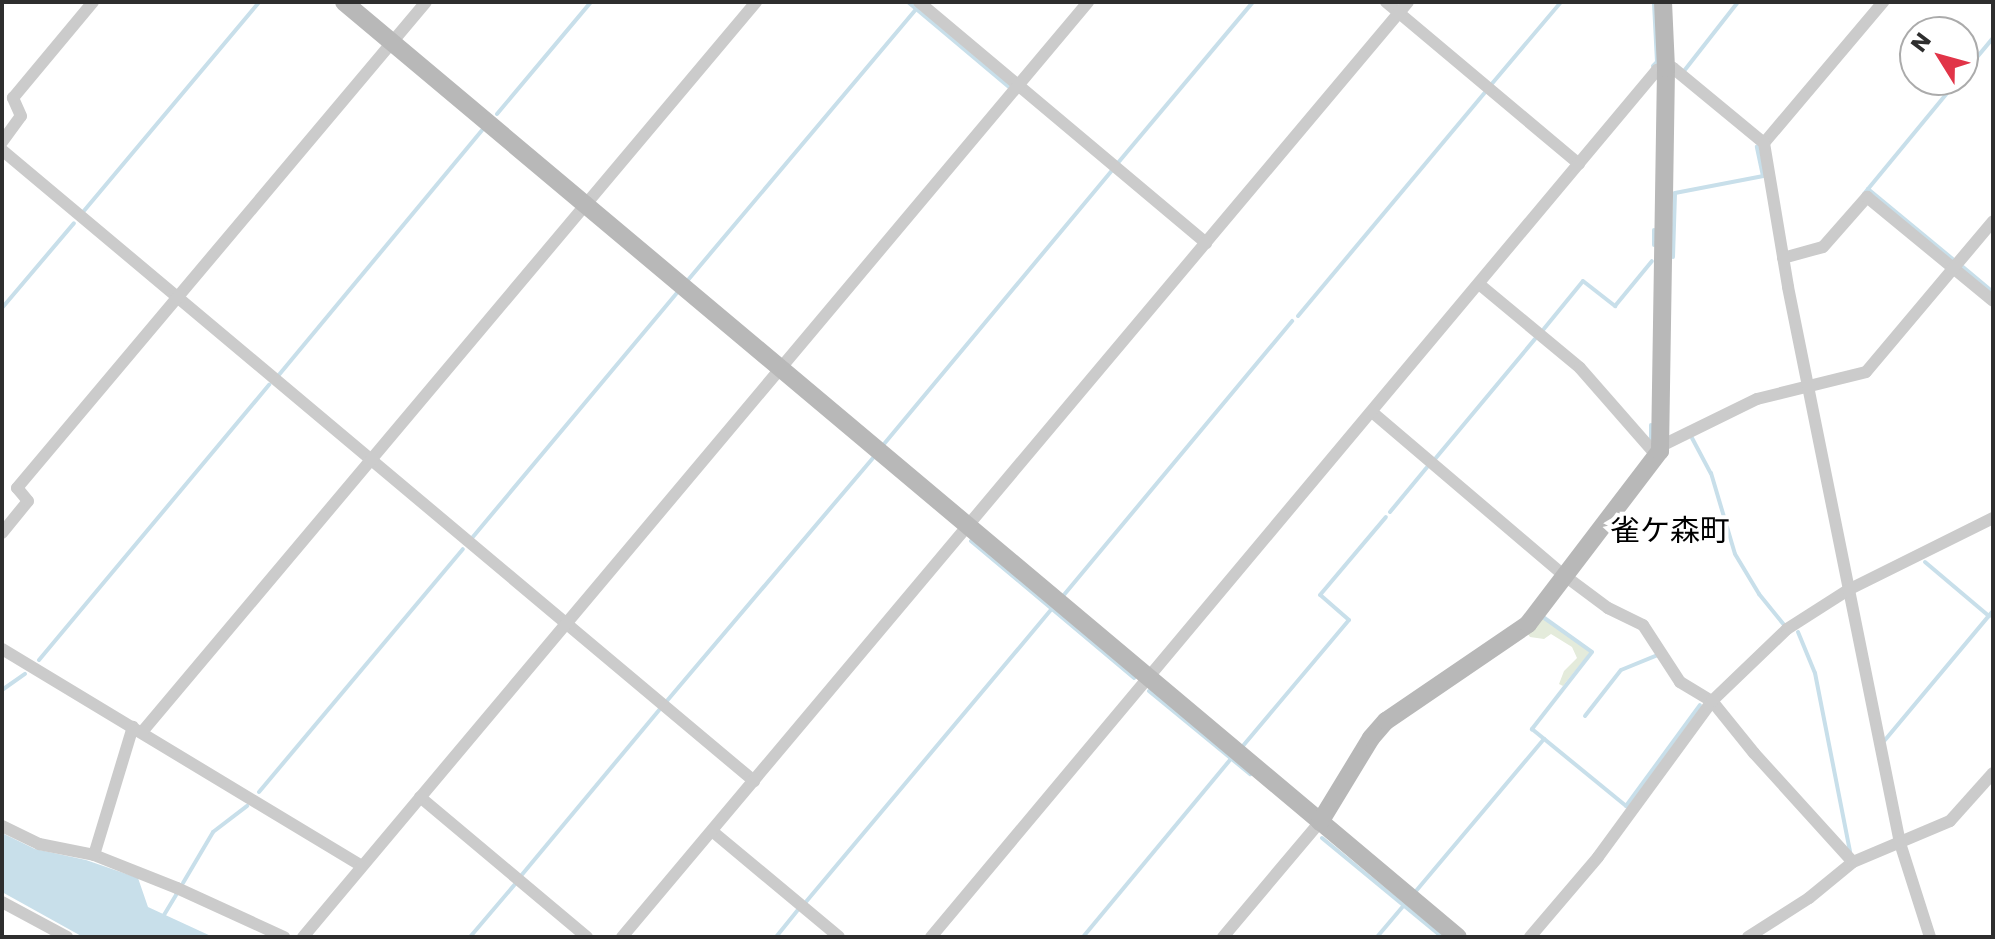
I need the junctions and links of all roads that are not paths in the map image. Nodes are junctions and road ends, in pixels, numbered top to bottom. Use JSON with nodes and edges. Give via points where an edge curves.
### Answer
{"nodes":[{"id":1,"x":93,"y":2,"type":"edge"},
{"id":2,"x":344,"y":2,"type":"edge"},
{"id":3,"x":426,"y":2,"type":"edge"},
{"id":4,"x":756,"y":2,"type":"edge"},
{"id":5,"x":919,"y":2,"type":"edge"},
{"id":6,"x":1088,"y":2,"type":"edge"},
{"id":7,"x":1386,"y":2,"type":"edge"},
{"id":8,"x":1408,"y":2,"type":"edge"},
{"id":9,"x":1663,"y":2,"type":"edge"},
{"id":10,"x":1883,"y":2,"type":"edge"},
{"id":11,"x":1399,"y":13,"type":"junction"},
{"id":12,"x":392,"y":43,"type":"junction"},
{"id":13,"x":1666,"y":68,"type":"junction"},
{"id":14,"x":1017,"y":85,"type":"junction"},
{"id":15,"x":2,"y":142,"type":"edge"},
{"id":16,"x":1764,"y":143,"type":"junction"},
{"id":17,"x":2,"y":150,"type":"edge"},
{"id":18,"x":1579,"y":164,"type":"junction"},
{"id":19,"x":586,"y":206,"type":"junction"},
{"id":20,"x":1993,"y":221,"type":"edge"},
{"id":21,"x":1206,"y":243,"type":"junction"},
{"id":22,"x":1783,"y":258,"type":"junction"},
{"id":23,"x":1954,"y":268,"type":"junction"},
{"id":24,"x":1479,"y":284,"type":"junction"},
{"id":25,"x":178,"y":298,"type":"junction"},
{"id":26,"x":1993,"y":301,"type":"edge"},
{"id":27,"x":780,"y":368,"type":"junction"},
{"id":28,"x":1808,"y":385,"type":"junction"},
{"id":29,"x":1372,"y":412,"type":"junction"},
{"id":30,"x":1659,"y":451,"type":"junction"},
{"id":31,"x":371,"y":461,"type":"junction"},
{"id":32,"x":1993,"y":518,"type":"edge"},
{"id":33,"x":968,"y":526,"type":"junction"},
{"id":34,"x":2,"y":533,"type":"edge"},
{"id":35,"x":1565,"y":576,"type":"junction"},
{"id":36,"x":1848,"y":590,"type":"junction"},
{"id":37,"x":566,"y":624,"type":"junction"},
{"id":38,"x":2,"y":649,"type":"edge"},
{"id":39,"x":1149,"y":678,"type":"junction"},
{"id":40,"x":1712,"y":701,"type":"junction"},
{"id":41,"x":138,"y":729,"type":"junction"},
{"id":42,"x":1993,"y":773,"type":"edge"},
{"id":43,"x":754,"y":781,"type":"junction"},
{"id":44,"x":420,"y":797,"type":"junction"},
{"id":45,"x":1320,"y":822,"type":"junction"},
{"id":46,"x":2,"y":826,"type":"edge"},
{"id":47,"x":712,"y":831,"type":"junction"},
{"id":48,"x":1900,"y":843,"type":"junction"},
{"id":49,"x":94,"y":855,"type":"junction"},
{"id":50,"x":1853,"y":862,"type":"junction"},
{"id":51,"x":362,"y":866,"type":"junction"},
{"id":52,"x":2,"y":902,"type":"edge"},
{"id":53,"x":67,"y":937,"type":"edge"},
{"id":54,"x":284,"y":937,"type":"edge"},
{"id":55,"x":303,"y":937,"type":"edge"},
{"id":56,"x":587,"y":937,"type":"edge"},
{"id":57,"x":622,"y":937,"type":"edge"},
{"id":58,"x":839,"y":937,"type":"edge"},
{"id":59,"x":931,"y":937,"type":"edge"},
{"id":60,"x":1223,"y":937,"type":"edge"},
{"id":61,"x":1458,"y":937,"type":"edge"},
{"id":62,"x":1530,"y":937,"type":"edge"},
{"id":63,"x":1748,"y":937,"type":"edge"},
{"id":64,"x":1930,"y":937,"type":"edge"}],
"edges":[{"from":1,"to":15,"type":"street","via":[[13,98],[21,116]]},
{"from":2,"to":12,"type":"street"},
{"from":3,"to":12,"type":"street"},
{"from":4,"to":19,"type":"street"},
{"from":5,"to":14,"type":"street"},
{"from":6,"to":14,"type":"street"},
{"from":7,"to":11,"type":"street"},
{"from":8,"to":11,"type":"street"},
{"from":9,"to":13,"type":"street"},
{"from":10,"to":16,"type":"street"},
{"from":11,"to":18,"type":"street"},
{"from":11,"to":21,"type":"street"},
{"from":12,"to":19,"type":"street"},
{"from":12,"to":25,"type":"street"},
{"from":13,"to":16,"type":"street","via":[[1673,68]]},
{"from":13,"to":18,"type":"street","via":[[1657,70]]},
{"from":13,"to":30,"type":"street"},
{"from":14,"to":21,"type":"street"},
{"from":14,"to":27,"type":"street"},
{"from":16,"to":22,"type":"street"},
{"from":17,"to":25,"type":"street"},
{"from":18,"to":24,"type":"street"},
{"from":19,"to":27,"type":"street"},
{"from":19,"to":31,"type":"street"},
{"from":20,"to":23,"type":"street"},
{"from":21,"to":33,"type":"street"},
{"from":22,"to":23,"type":"street","via":[[1823,247],[1867,197]]},
{"from":22,"to":28,"type":"street"},
{"from":23,"to":26,"type":"street"},
{"from":23,"to":28,"type":"street","via":[[1866,372]]},
{"from":24,"to":29,"type":"street"},
{"from":24,"to":30,"type":"street","via":[[1580,368]]},
{"from":25,"to":31,"type":"street"},
{"from":25,"to":34,"type":"street","via":[[17,488],[28,501]]},
{"from":27,"to":33,"type":"street"},
{"from":27,"to":37,"type":"street"},
{"from":28,"to":30,"type":"street","via":[[1757,399]]},
{"from":28,"to":36,"type":"street"},
{"from":29,"to":35,"type":"street"},
{"from":29,"to":39,"type":"street"},
{"from":30,"to":35,"type":"street"},
{"from":31,"to":37,"type":"street"},
{"from":31,"to":41,"type":"street"},
{"from":32,"to":36,"type":"street"},
{"from":33,"to":39,"type":"street"},
{"from":33,"to":43,"type":"street"},
{"from":35,"to":40,"type":"street","via":[[1608,608],[1643,625],[1680,682]]},
{"from":35,"to":45,"type":"street","via":[[1522,629],[1386,721]]},
{"from":36,"to":40,"type":"street","via":[[1787,629]]},
{"from":36,"to":48,"type":"street"},
{"from":37,"to":43,"type":"street"},
{"from":37,"to":44,"type":"street"},
{"from":38,"to":41,"type":"street"},
{"from":39,"to":45,"type":"street"},
{"from":39,"to":59,"type":"street"},
{"from":40,"to":50,"type":"street"},
{"from":40,"to":62,"type":"street","via":[[1598,857]]},
{"from":41,"to":49,"type":"street"},
{"from":41,"to":51,"type":"street"},
{"from":42,"to":48,"type":"street","via":[[1950,821]]},
{"from":43,"to":47,"type":"street"},
{"from":44,"to":51,"type":"street"},
{"from":44,"to":56,"type":"street"},
{"from":45,"to":60,"type":"street"},
{"from":45,"to":61,"type":"street"},
{"from":46,"to":49,"type":"street","via":[[39,844]]},
{"from":47,"to":57,"type":"street"},
{"from":47,"to":58,"type":"street"},
{"from":48,"to":50,"type":"street"},
{"from":48,"to":64,"type":"street"},
{"from":49,"to":54,"type":"street"},
{"from":50,"to":63,"type":"street"},
{"from":51,"to":55,"type":"street"},
{"from":52,"to":53,"type":"street"}]}
